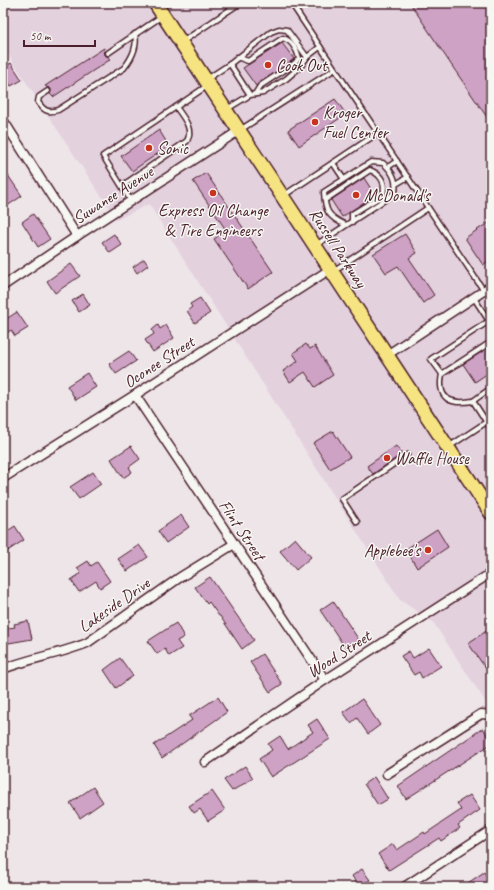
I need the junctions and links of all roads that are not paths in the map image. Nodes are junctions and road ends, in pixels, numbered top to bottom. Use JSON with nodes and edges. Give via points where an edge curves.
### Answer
{"nodes":[{"id":1,"x":155,"y":3,"type":"edge"},
{"id":2,"x":240,"y":3,"type":"edge"},
{"id":3,"x":291,"y":3,"type":"edge"},
{"id":4,"x":163,"y":15,"type":"junction"},
{"id":5,"x":135,"y":34,"type":"junction"},
{"id":6,"x":181,"y":42,"type":"junction"},
{"id":7,"x":320,"y":47,"type":"junction"},
{"id":8,"x":108,"y":53,"type":"dead end"},
{"id":9,"x":237,"y":57,"type":"junction"},
{"id":10,"x":307,"y":57,"type":"junction"},
{"id":11,"x":230,"y":64,"type":"junction"},
{"id":12,"x":334,"y":69,"type":"junction"},
{"id":13,"x":208,"y":82,"type":"junction"},
{"id":14,"x":48,"y":91,"type":"dead end"},
{"id":15,"x":253,"y":94,"type":"junction"},
{"id":16,"x":176,"y":107,"type":"junction"},
{"id":17,"x":226,"y":110,"type":"junction"},
{"id":18,"x":3,"y":120,"type":"edge"},
{"id":19,"x":240,"y":130,"type":"junction"},
{"id":20,"x":378,"y":133,"type":"junction"},
{"id":21,"x":397,"y":161,"type":"junction"},
{"id":22,"x":333,"y":163,"type":"junction"},
{"id":23,"x":388,"y":167,"type":"junction"},
{"id":24,"x":408,"y":177,"type":"junction"},
{"id":25,"x":343,"y":178,"type":"junction"},
{"id":26,"x":396,"y":184,"type":"junction"},
{"id":27,"x":122,"y":186,"type":"junction"},
{"id":28,"x":282,"y":196,"type":"junction"},
{"id":29,"x":325,"y":200,"type":"junction"},
{"id":30,"x":131,"y":201,"type":"junction"},
{"id":31,"x":428,"y":208,"type":"junction"},
{"id":32,"x":352,"y":222,"type":"junction"},
{"id":33,"x":346,"y":225,"type":"junction"},
{"id":34,"x":77,"y":236,"type":"junction"},
{"id":35,"x":314,"y":246,"type":"junction"},
{"id":36,"x":330,"y":271,"type":"junction"},
{"id":37,"x":3,"y":286,"type":"edge"},
{"id":38,"x":488,"y":288,"type":"edge"},
{"id":39,"x":474,"y":297,"type":"junction"},
{"id":40,"x":490,"y":320,"type":"edge"},
{"id":41,"x":491,"y":342,"type":"edge"},
{"id":42,"x":387,"y":354,"type":"junction"},
{"id":43,"x":442,"y":374,"type":"junction"},
{"id":44,"x":491,"y":388,"type":"edge"},
{"id":45,"x":135,"y":395,"type":"junction"},
{"id":46,"x":473,"y":401,"type":"junction"},
{"id":47,"x":491,"y":419,"type":"edge"},
{"id":48,"x":487,"y":422,"type":"junction"},
{"id":49,"x":491,"y":429,"type":"edge"},
{"id":50,"x":448,"y":448,"type":"junction"},
{"id":51,"x":407,"y":455,"type":"dead end"},
{"id":52,"x":3,"y":478,"type":"edge"},
{"id":53,"x":491,"y":513,"type":"edge"},
{"id":54,"x":357,"y":522,"type":"dead end"},
{"id":55,"x":234,"y":544,"type":"junction"},
{"id":56,"x":491,"y":573,"type":"edge"},
{"id":57,"x":3,"y":669,"type":"edge"},
{"id":58,"x":325,"y":680,"type":"junction"},
{"id":59,"x":491,"y":715,"type":"edge"},
{"id":60,"x":205,"y":762,"type":"dead end"},
{"id":61,"x":388,"y":774,"type":"dead end"},
{"id":62,"x":491,"y":830,"type":"edge"},
{"id":63,"x":404,"y":887,"type":"edge"}],
"edges":[{"from":1,"to":4,"type":"main road","name":"Russell Parkway"},
{"from":2,"to":6,"type":"lane"},
{"from":3,"to":7,"type":"lane"},
{"from":4,"to":5,"type":"lane"},
{"from":4,"to":6,"type":"main road","name":"Russell Parkway"},
{"from":5,"to":8,"type":"lane"},
{"from":5,"to":14,"type":"lane","via":[[137,41],[134,52],[124,68],[58,110],[47,112],[38,102],[39,97]]},
{"from":6,"to":13,"type":"main road","name":"Russell Parkway"},
{"from":7,"to":10,"type":"lane"},
{"from":7,"to":12,"type":"lane"},
{"from":9,"to":10,"type":"lane","via":[[279,29],[288,30]]},
{"from":9,"to":11,"type":"lane"},
{"from":9,"to":15,"type":"lane","via":[[248,61],[283,38],[297,51],[299,58],[295,63],[260,86]]},
{"from":10,"to":15,"type":"lane","via":[[286,79],[263,93]]},
{"from":11,"to":13,"type":"lane"},
{"from":11,"to":15,"type":"lane"},
{"from":12,"to":19,"type":"lane"},
{"from":12,"to":20,"type":"lane"},
{"from":13,"to":16,"type":"lane"},
{"from":13,"to":17,"type":"main road","name":"Russell Parkway"},
{"from":15,"to":17,"type":"lane"},
{"from":16,"to":27,"type":"lane","via":[[190,132],[187,141]]},
{"from":16,"to":27,"type":"lane","via":[[103,156]]},
{"from":17,"to":19,"type":"main road","name":"Russell Parkway"},
{"from":18,"to":34,"type":"street"},
{"from":19,"to":28,"type":"main road","name":"Russell Parkway"},
{"from":19,"to":30,"type":"street","name":"Suwanee Avenue"},
{"from":20,"to":21,"type":"lane"},
{"from":20,"to":22,"type":"lane"},
{"from":21,"to":23,"type":"lane"},
{"from":21,"to":24,"type":"lane"},
{"from":22,"to":25,"type":"lane"},
{"from":22,"to":28,"type":"lane"},
{"from":23,"to":25,"type":"lane","via":[[383,163],[371,162]]},
{"from":23,"to":26,"type":"lane"},
{"from":24,"to":26,"type":"lane"},
{"from":24,"to":31,"type":"lane"},
{"from":25,"to":29,"type":"lane","via":[[324,192]]},
{"from":26,"to":32,"type":"lane","via":[[394,193]]},
{"from":27,"to":30,"type":"lane"},
{"from":28,"to":35,"type":"main road","name":"Russell Parkway"},
{"from":29,"to":32,"type":"lane","via":[[370,170],[378,173],[383,179],[382,195],[352,214]]},
{"from":29,"to":33,"type":"lane","via":[[325,206],[333,219]]},
{"from":30,"to":34,"type":"street","name":"Suwanee Avenue"},
{"from":31,"to":36,"type":"lane"},
{"from":31,"to":38,"type":"lane"},
{"from":32,"to":33,"type":"lane"},
{"from":33,"to":35,"type":"lane"},
{"from":34,"to":37,"type":"street","name":"Suwanee Avenue"},
{"from":35,"to":36,"type":"main road","name":"Russell Parkway"},
{"from":36,"to":42,"type":"main road","name":"Russell Parkway"},
{"from":36,"to":45,"type":"street","name":"Oconee Street"},
{"from":38,"to":39,"type":"street"},
{"from":39,"to":40,"type":"lane"},
{"from":39,"to":42,"type":"street"},
{"from":40,"to":43,"type":"lane","via":[[431,359]]},
{"from":41,"to":43,"type":"lane"},
{"from":42,"to":50,"type":"main road","name":"Russell Parkway"},
{"from":43,"to":46,"type":"lane","via":[[440,384],[451,402],[458,404]]},
{"from":44,"to":46,"type":"lane"},
{"from":45,"to":52,"type":"street","name":"Oconee Street"},
{"from":45,"to":55,"type":"street","name":"Flint Street"},
{"from":46,"to":48,"type":"lane"},
{"from":47,"to":48,"type":"lane"},
{"from":48,"to":49,"type":"lane"},
{"from":48,"to":50,"type":"lane"},
{"from":50,"to":53,"type":"main road","name":"Russell Parkway"},
{"from":51,"to":54,"type":"lane","via":[[342,499]]},
{"from":55,"to":57,"type":"street","name":"Lakeside Drive","via":[[179,578],[87,643],[25,660]]},
{"from":55,"to":58,"type":"street","name":"Flint Street"},
{"from":56,"to":58,"type":"street","name":"Wood Street"},
{"from":58,"to":60,"type":"street","name":"Wood Street"},
{"from":59,"to":61,"type":"street","via":[[481,714]]},
{"from":62,"to":63,"type":"street"}]}
